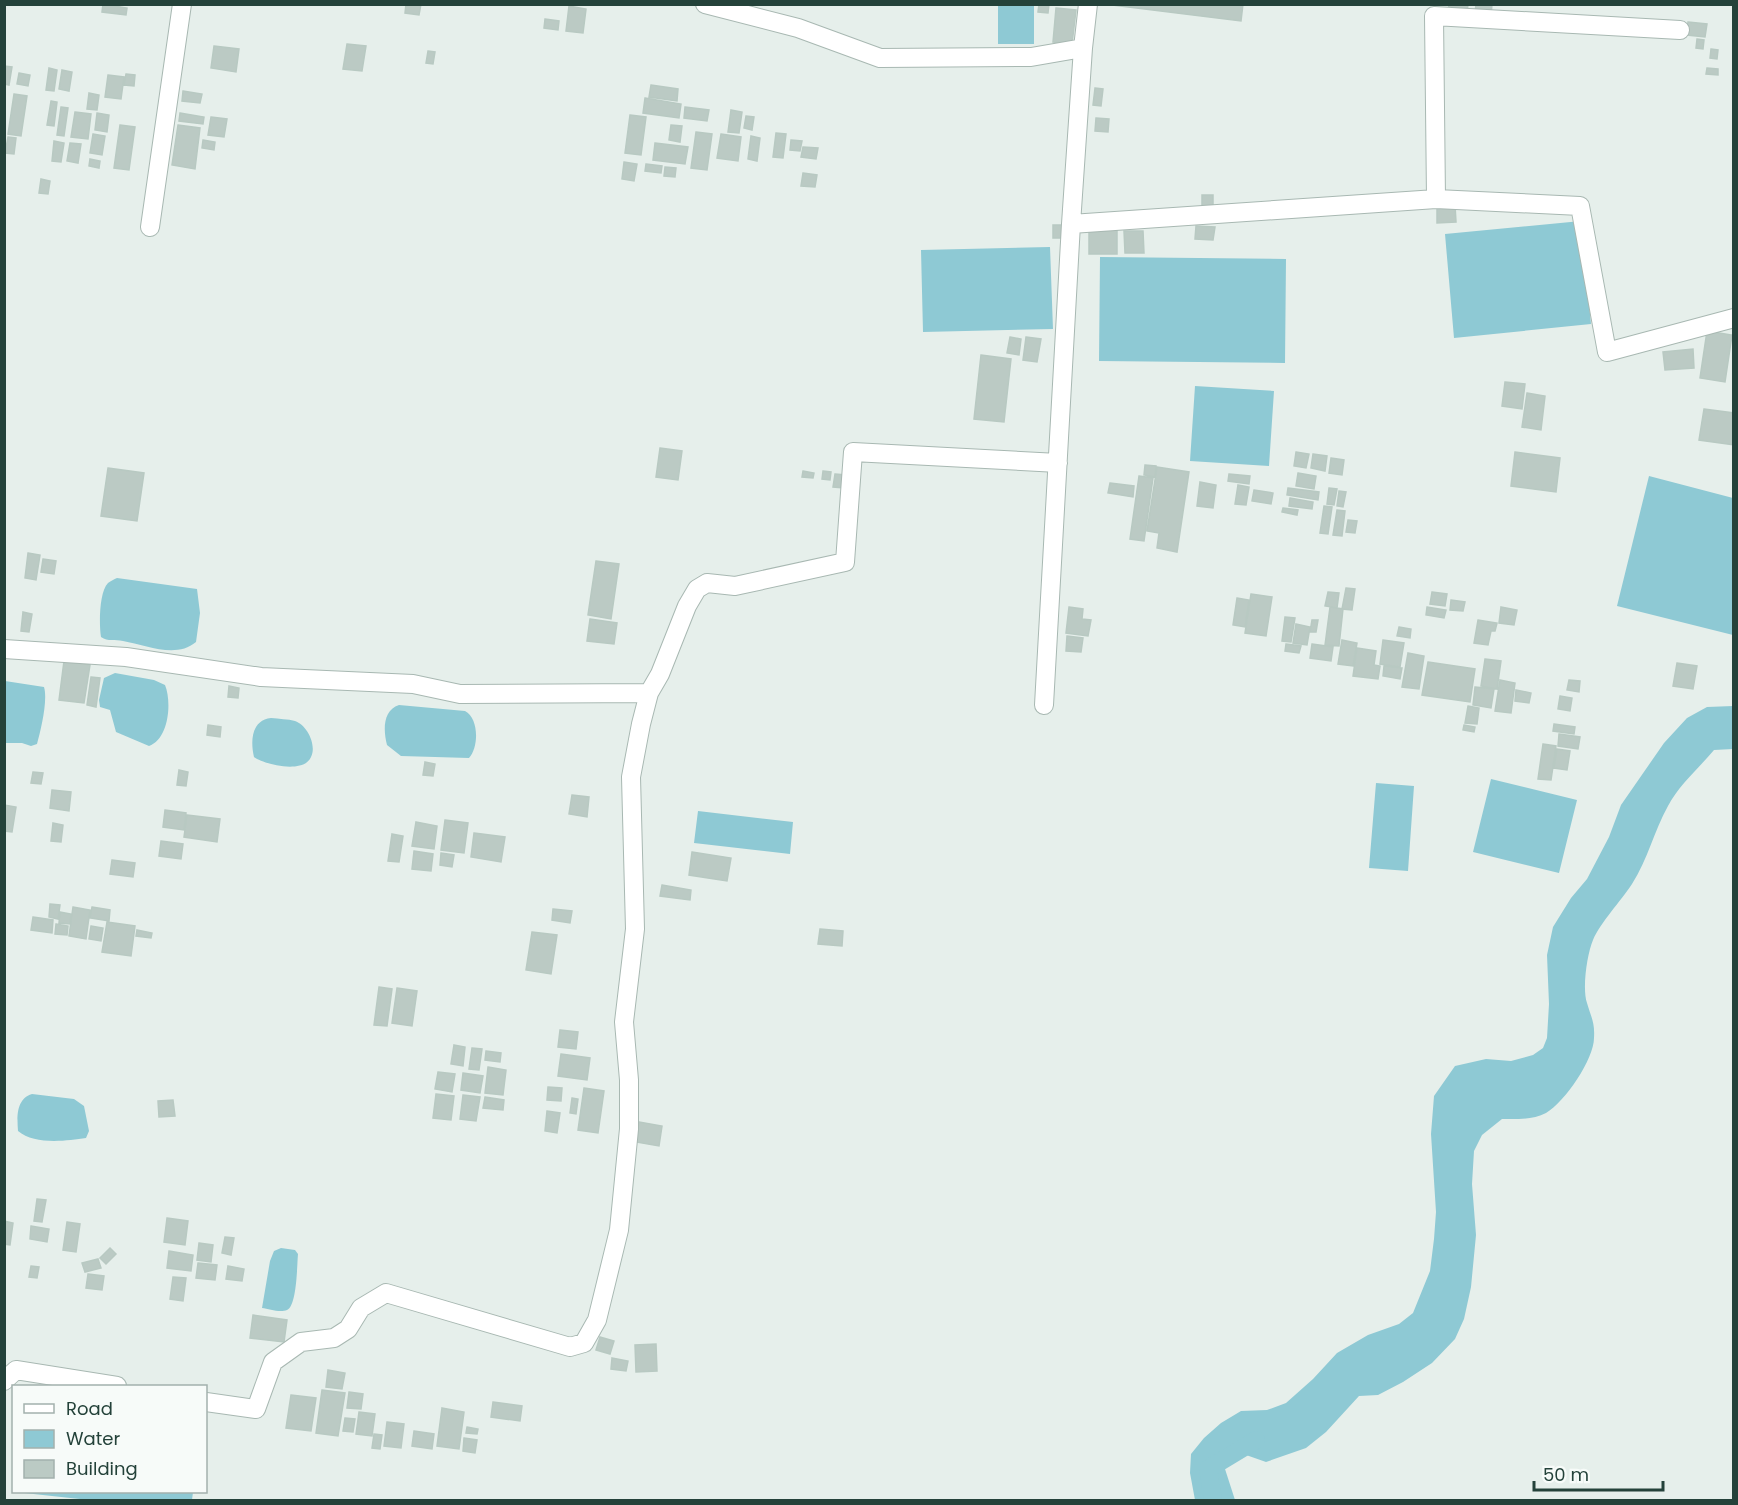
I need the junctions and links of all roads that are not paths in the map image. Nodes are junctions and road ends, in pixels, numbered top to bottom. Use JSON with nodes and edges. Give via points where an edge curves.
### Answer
{"nodes":[{"id":1,"x":182,"y":4,"type":"edge"},
{"id":2,"x":705,"y":4,"type":"edge"},
{"id":3,"x":1088,"y":4,"type":"edge"},
{"id":4,"x":1680,"y":30,"type":"dead end"},
{"id":5,"x":1083,"y":48,"type":"junction"},
{"id":6,"x":1436,"y":199,"type":"junction"},
{"id":7,"x":1071,"y":224,"type":"junction"},
{"id":8,"x":150,"y":227,"type":"dead end"},
{"id":9,"x":1734,"y":318,"type":"edge"},
{"id":10,"x":1058,"y":463,"type":"junction"},
{"id":11,"x":4,"y":649,"type":"edge"},
{"id":12,"x":649,"y":693,"type":"junction"},
{"id":13,"x":1044,"y":705,"type":"dead end"},
{"id":14,"x":4,"y":1381,"type":"edge"},
{"id":15,"x":111,"y":1385,"type":"edge"},
{"id":16,"x":207,"y":1402,"type":"edge"}],
"edges":[{"from":1,"to":8,"type":"street"},
{"from":2,"to":5,"type":"street","via":[[798,28],[880,58],[1031,57]]},
{"from":3,"to":5,"type":"street"},
{"from":4,"to":6,"type":"street","via":[[1434,16]]},
{"from":5,"to":7,"type":"street"},
{"from":6,"to":7,"type":"street"},
{"from":6,"to":9,"type":"street","via":[[1580,206],[1607,352]]},
{"from":7,"to":10,"type":"street"},
{"from":10,"to":12,"type":"street","via":[[853,452],[845,562],[735,586],[707,584],[697,589]]},
{"from":10,"to":13,"type":"street"},
{"from":11,"to":12,"type":"street","via":[[126,657],[261,677],[413,684],[460,694]]},
{"from":12,"to":16,"type":"street","via":[[632,777],[635,929],[624,1022],[629,1080],[628,1140],[619,1230],[597,1320],[584,1343],[570,1347],[386,1293],[361,1308],[348,1329],[334,1338],[300,1342],[273,1362],[256,1409]]},
{"from":14,"to":15,"type":"street","via":[[16,1370]]}]}
